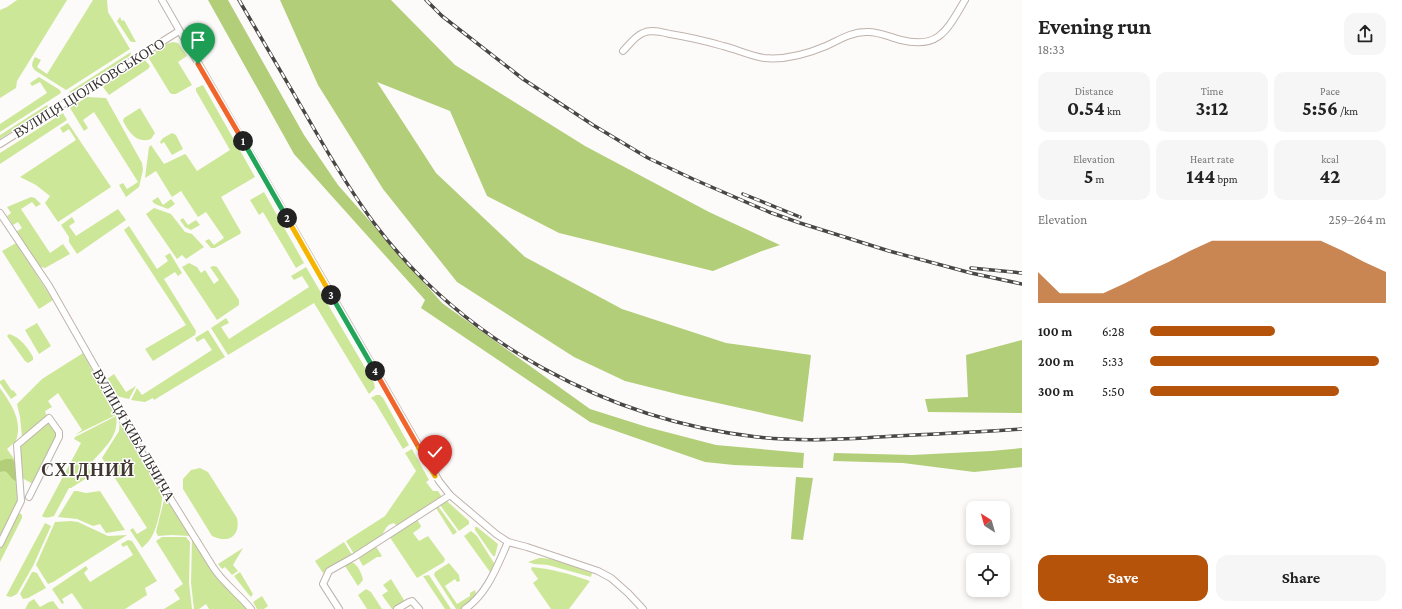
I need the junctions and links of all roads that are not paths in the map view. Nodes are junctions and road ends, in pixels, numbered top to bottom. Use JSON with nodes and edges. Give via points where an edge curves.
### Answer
{"nodes":[{"id":1,"x":162,"y":0,"type":"edge"},
{"id":2,"x":965,"y":0,"type":"edge"},
{"id":3,"x":179,"y":31,"type":"junction"},
{"id":4,"x":623,"y":51,"type":"dead end"},
{"id":5,"x":0,"y":144,"type":"edge"},
{"id":6,"x":0,"y":213,"type":"edge"},
{"id":7,"x":450,"y":495,"type":"junction"},
{"id":8,"x":30,"y":496,"type":"dead end"},
{"id":9,"x":508,"y":542,"type":"junction"},
{"id":10,"x":0,"y":544,"type":"edge"},
{"id":11,"x":251,"y":609,"type":"edge"},
{"id":12,"x":339,"y":609,"type":"edge"},
{"id":13,"x":397,"y":609,"type":"edge"},
{"id":14,"x":419,"y":609,"type":"edge"},
{"id":15,"x":465,"y":609,"type":"edge"},
{"id":16,"x":643,"y":609,"type":"edge"}],
"edges":[{"from":1,"to":3,"type":"street"},
{"from":2,"to":4,"type":"street","via":[[946,30],[937,38],[925,42],[902,40],[876,32],[857,32],[814,50],[795,55],[762,58],[691,38],[648,31],[639,35]]},
{"from":3,"to":5,"type":"street","name":"ВУЛИЦЯ ЦІОЛКОВСЬКОГО"},
{"from":3,"to":7,"type":"street","via":[[428,464]]},
{"from":6,"to":11,"type":"street","name":"ВУЛИЦЯ КИБАЛЬЧИЧА","via":[[49,286],[129,432],[218,575]]},
{"from":7,"to":9,"type":"street"},
{"from":7,"to":12,"type":"street","via":[[329,571],[323,584]]},
{"from":8,"to":10,"type":"street","via":[[59,437],[59,432],[50,418],[17,445],[21,501]]},
{"from":9,"to":15,"type":"street","via":[[489,583]]},
{"from":9,"to":16,"type":"street","via":[[598,571],[611,578]]},
{"from":13,"to":14,"type":"street","via":[[412,601]]}]}
